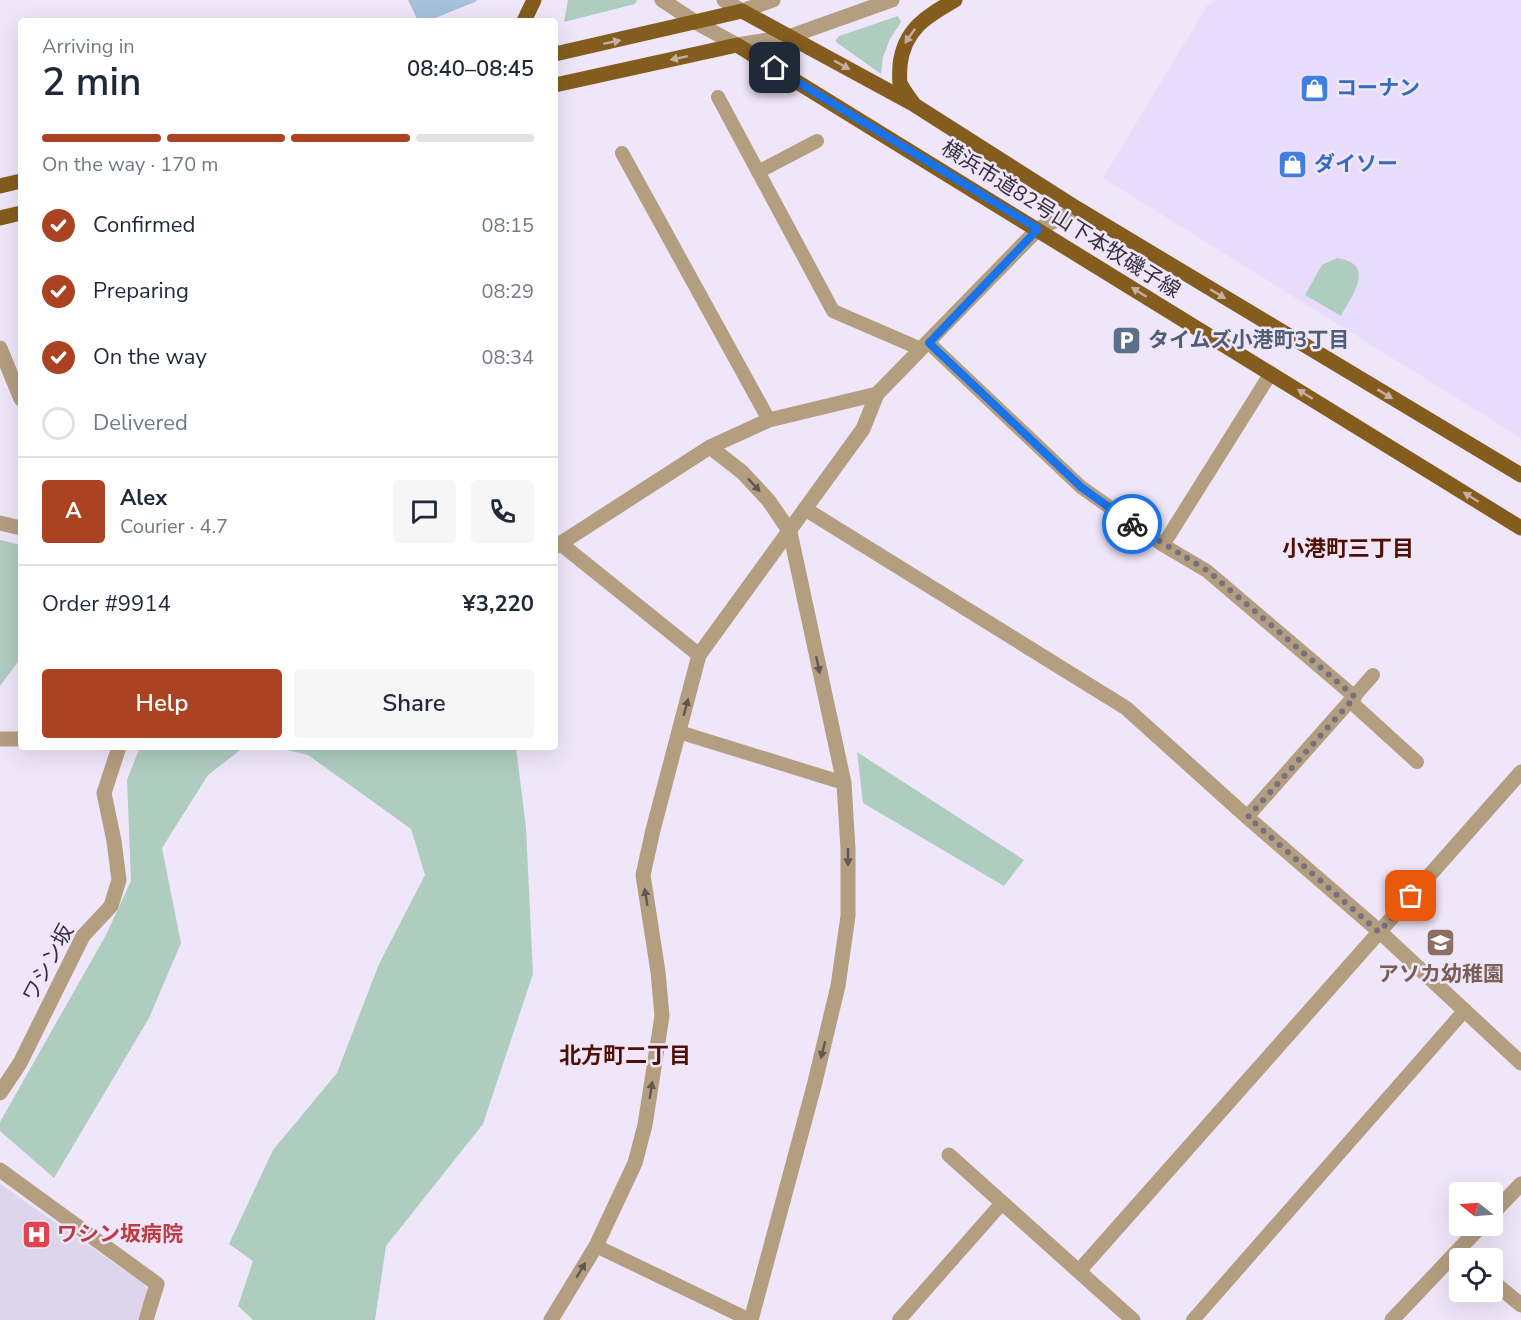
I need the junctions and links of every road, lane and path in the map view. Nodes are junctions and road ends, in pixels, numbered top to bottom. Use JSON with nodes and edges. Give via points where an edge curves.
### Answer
{"nodes":[{"id":1,"x":534,"y":0,"type":"edge"},
{"id":2,"x":662,"y":0,"type":"edge"},
{"id":3,"x":724,"y":0,"type":"edge"},
{"id":4,"x":773,"y":0,"type":"edge"},
{"id":5,"x":892,"y":0,"type":"edge"},
{"id":6,"x":955,"y":0,"type":"edge"},
{"id":7,"x":742,"y":11,"type":"junction"},
{"id":8,"x":527,"y":18,"type":"edge"},
{"id":9,"x":697,"y":23,"type":"junction"},
{"id":10,"x":791,"y":36,"type":"junction"},
{"id":11,"x":736,"y":45,"type":"junction"},
{"id":12,"x":558,"y":53,"type":"edge"},
{"id":13,"x":558,"y":84,"type":"edge"},
{"id":14,"x":718,"y":97,"type":"dead end"},
{"id":15,"x":913,"y":104,"type":"junction"},
{"id":16,"x":817,"y":141,"type":"dead end"},
{"id":17,"x":622,"y":153,"type":"dead end"},
{"id":18,"x":758,"y":172,"type":"junction"},
{"id":19,"x":18,"y":182,"type":"edge"},
{"id":20,"x":0,"y":186,"type":"edge"},
{"id":21,"x":1078,"y":209,"type":"junction"},
{"id":22,"x":18,"y":214,"type":"edge"},
{"id":23,"x":0,"y":218,"type":"edge"},
{"id":24,"x":1038,"y":229,"type":"junction"},
{"id":25,"x":925,"y":346,"type":"junction"},
{"id":26,"x":0,"y":348,"type":"edge"},
{"id":27,"x":1271,"y":373,"type":"junction"},
{"id":28,"x":18,"y":392,"type":"edge"},
{"id":29,"x":877,"y":394,"type":"junction"},
{"id":30,"x":769,"y":420,"type":"junction"},
{"id":31,"x":710,"y":447,"type":"junction"},
{"id":32,"x":1521,"y":475,"type":"edge"},
{"id":33,"x":805,"y":509,"type":"junction"},
{"id":34,"x":0,"y":523,"type":"edge"},
{"id":35,"x":18,"y":527,"type":"edge"},
{"id":36,"x":1521,"y":528,"type":"edge"},
{"id":37,"x":790,"y":532,"type":"junction"},
{"id":38,"x":1164,"y":545,"type":"junction"},
{"id":39,"x":558,"y":546,"type":"edge"},
{"id":40,"x":699,"y":655,"type":"junction"},
{"id":41,"x":1373,"y":675,"type":"dead end"},
{"id":42,"x":1353,"y":700,"type":"junction"},
{"id":43,"x":679,"y":732,"type":"junction"},
{"id":44,"x":0,"y":739,"type":"edge"},
{"id":45,"x":18,"y":739,"type":"edge"},
{"id":46,"x":118,"y":750,"type":"edge"},
{"id":47,"x":1417,"y":762,"type":"dead end"},
{"id":48,"x":1521,"y":772,"type":"edge"},
{"id":49,"x":844,"y":783,"type":"junction"},
{"id":50,"x":1248,"y":817,"type":"junction"},
{"id":51,"x":1379,"y":932,"type":"junction"},
{"id":52,"x":1465,"y":1010,"type":"junction"},
{"id":53,"x":1521,"y":1063,"type":"edge"},
{"id":54,"x":0,"y":1093,"type":"edge"},
{"id":55,"x":949,"y":1155,"type":"dead end"},
{"id":56,"x":0,"y":1170,"type":"edge"},
{"id":57,"x":1521,"y":1184,"type":"edge"},
{"id":58,"x":1002,"y":1203,"type":"junction"},
{"id":59,"x":1503,"y":1203,"type":"edge"},
{"id":60,"x":596,"y":1246,"type":"junction"},
{"id":61,"x":1449,"y":1266,"type":"edge"},
{"id":62,"x":1079,"y":1271,"type":"junction"},
{"id":63,"x":1503,"y":1290,"type":"edge"},
{"id":64,"x":1521,"y":1305,"type":"edge"},
{"id":65,"x":146,"y":1320,"type":"edge"},
{"id":66,"x":551,"y":1320,"type":"edge"},
{"id":67,"x":751,"y":1320,"type":"edge"},
{"id":68,"x":899,"y":1320,"type":"edge"},
{"id":69,"x":1132,"y":1320,"type":"edge"},
{"id":70,"x":1193,"y":1320,"type":"edge"},
{"id":71,"x":1392,"y":1320,"type":"edge"}],
"edges":[{"from":1,"to":8,"type":"main road"},
{"from":2,"to":9,"type":"street"},
{"from":3,"to":7,"type":"street"},
{"from":4,"to":7,"type":"street"},
{"from":5,"to":10,"type":"street"},
{"from":6,"to":15,"type":"main road","one_way":true,"via":[[922,21],[904,45],[900,84]]},
{"from":7,"to":9,"type":"main road"},
{"from":7,"to":10,"type":"main road","name":"横浜市道82号山下本牧磯子線"},
{"from":9,"to":11,"type":"street"},
{"from":12,"to":9,"type":"main road","one_way":true},
{"from":10,"to":11,"type":"street"},
{"from":10,"to":15,"type":"main road","name":"横浜市道82号山下本牧磯子線","one_way":true},
{"from":11,"to":13,"type":"main road","one_way":true},
{"from":11,"to":24,"type":"main road","name":"横浜市道82号山下本牧磯子線"},
{"from":14,"to":18,"type":"lane"},
{"from":15,"to":21,"type":"main road","name":"横浜市道82号山下本牧磯子線"},
{"from":16,"to":18,"type":"lane"},
{"from":17,"to":30,"type":"lane"},
{"from":18,"to":25,"type":"lane","via":[[833,310]]},
{"from":19,"to":20,"type":"main road"},
{"from":21,"to":24,"type":"street"},
{"from":21,"to":32,"type":"main road","name":"横浜市道82号山下本牧磯子線","one_way":true},
{"from":22,"to":23,"type":"main road"},
{"from":24,"to":25,"type":"street"},
{"from":27,"to":24,"type":"main road","name":"横浜市道82号山下本牧磯子線","one_way":true},
{"from":25,"to":29,"type":"street"},
{"from":25,"to":38,"type":"lane","via":[[1081,487]]},
{"from":26,"to":28,"type":"street"},
{"from":36,"to":27,"type":"main road","name":"横浜市道82号山下本牧磯子線","one_way":true},
{"from":27,"to":38,"type":"lane"},
{"from":29,"to":30,"type":"street"},
{"from":29,"to":33,"type":"street","via":[[862,429]]},
{"from":30,"to":31,"type":"street"},
{"from":31,"to":37,"type":"street","one_way":true,"via":[[742,472]]},
{"from":31,"to":39,"type":"street"},
{"from":33,"to":37,"type":"street"},
{"from":33,"to":50,"type":"street","via":[[1126,708]]},
{"from":34,"to":35,"type":"street"},
{"from":37,"to":40,"type":"street"},
{"from":37,"to":49,"type":"street","one_way":true},
{"from":38,"to":42,"type":"lane","via":[[1208,571]]},
{"from":39,"to":40,"type":"street"},
{"from":43,"to":40,"type":"street","one_way":true},
{"from":41,"to":42,"type":"lane"},
{"from":42,"to":47,"type":"lane"},
{"from":42,"to":50,"type":"lane"},
{"from":43,"to":49,"type":"lane"},
{"from":60,"to":43,"type":"street","one_way":true,"via":[[635,1163],[645,1125],[662,1017],[643,876]]},
{"from":44,"to":45,"type":"street"},
{"from":46,"to":54,"type":"street","name":"ワシン坂","via":[[104,793],[119,880],[111,906],[83,936],[20,1063]]},
{"from":48,"to":51,"type":"street"},
{"from":49,"to":67,"type":"street","one_way":true,"via":[[848,916],[838,986]]},
{"from":50,"to":51,"type":"street"},
{"from":51,"to":52,"type":"street"},
{"from":51,"to":62,"type":"street"},
{"from":52,"to":53,"type":"street"},
{"from":52,"to":70,"type":"lane"},
{"from":55,"to":58,"type":"street"},
{"from":56,"to":65,"type":"street","via":[[157,1284]]},
{"from":57,"to":59,"type":"street"},
{"from":58,"to":62,"type":"street"},
{"from":58,"to":68,"type":"lane"},
{"from":66,"to":60,"type":"street","one_way":true},
{"from":60,"to":67,"type":"lane"},
{"from":61,"to":71,"type":"street"},
{"from":62,"to":69,"type":"street"},
{"from":63,"to":64,"type":"street"}]}
